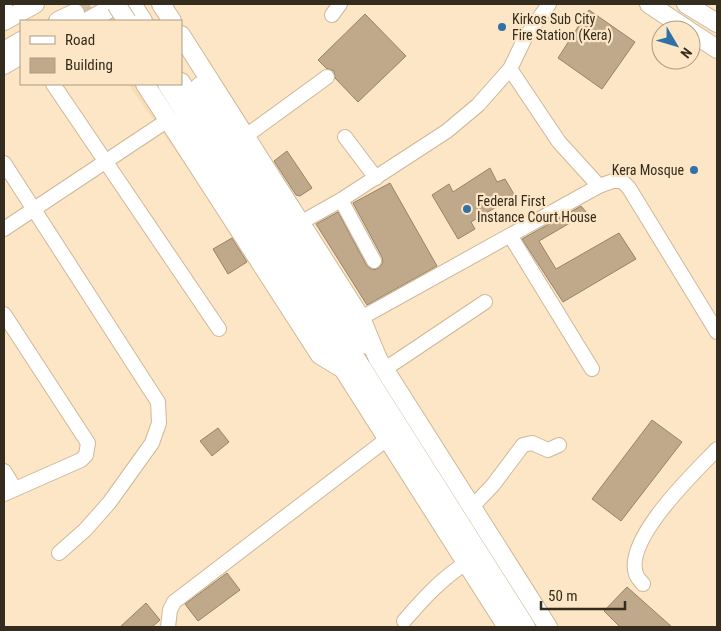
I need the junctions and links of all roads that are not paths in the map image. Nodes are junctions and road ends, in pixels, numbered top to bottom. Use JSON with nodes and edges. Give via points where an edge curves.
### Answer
{"nodes":[{"id":1,"x":35,"y":4,"type":"edge"},
{"id":2,"x":117,"y":4,"type":"edge"},
{"id":3,"x":132,"y":4,"type":"edge"},
{"id":4,"x":148,"y":4,"type":"edge"},
{"id":5,"x":161,"y":4,"type":"edge"},
{"id":6,"x":174,"y":4,"type":"edge"},
{"id":7,"x":549,"y":4,"type":"edge"},
{"id":8,"x":649,"y":4,"type":"edge"},
{"id":9,"x":686,"y":4,"type":"edge"},
{"id":10,"x":5,"y":9,"type":"edge"},
{"id":11,"x":92,"y":15,"type":"edge"},
{"id":12,"x":64,"y":20,"type":"edge"},
{"id":13,"x":127,"y":20,"type":"edge"},
{"id":14,"x":142,"y":20,"type":"edge"},
{"id":15,"x":158,"y":20,"type":"edge"},
{"id":16,"x":173,"y":20,"type":"edge"},
{"id":17,"x":174,"y":20,"type":"edge"},
{"id":18,"x":673,"y":20,"type":"edge"},
{"id":19,"x":717,"y":23,"type":"edge"},
{"id":20,"x":182,"y":37,"type":"edge"},
{"id":21,"x":701,"y":38,"type":"edge"},
{"id":22,"x":20,"y":42,"type":"edge"},
{"id":23,"x":717,"y":49,"type":"edge"},
{"id":24,"x":4,"y":51,"type":"edge"},
{"id":25,"x":20,"y":56,"type":"edge"},
{"id":26,"x":182,"y":58,"type":"edge"},
{"id":27,"x":4,"y":65,"type":"edge"},
{"id":28,"x":510,"y":68,"type":"junction"},
{"id":29,"x":327,"y":77,"type":"dead end"},
{"id":30,"x":182,"y":84,"type":"edge"},
{"id":31,"x":54,"y":85,"type":"edge"},
{"id":32,"x":146,"y":85,"type":"edge"},
{"id":33,"x":168,"y":85,"type":"edge"},
{"id":34,"x":168,"y":120,"type":"junction"},
{"id":35,"x":246,"y":136,"type":"junction"},
{"id":36,"x":345,"y":137,"type":"dead end"},
{"id":37,"x":106,"y":160,"type":"junction"},
{"id":38,"x":4,"y":163,"type":"edge"},
{"id":39,"x":376,"y":178,"type":"junction"},
{"id":40,"x":599,"y":186,"type":"junction"},
{"id":41,"x":341,"y":200,"type":"junction"},
{"id":42,"x":33,"y":210,"type":"junction"},
{"id":43,"x":300,"y":223,"type":"junction"},
{"id":44,"x":4,"y":229,"type":"edge"},
{"id":45,"x":511,"y":237,"type":"junction"},
{"id":46,"x":374,"y":261,"type":"dead end"},
{"id":47,"x":485,"y":302,"type":"dead end"},
{"id":48,"x":4,"y":314,"type":"edge"},
{"id":49,"x":361,"y":318,"type":"junction"},
{"id":50,"x":219,"y":329,"type":"dead end"},
{"id":51,"x":717,"y":332,"type":"edge"},
{"id":52,"x":382,"y":364,"type":"junction"},
{"id":53,"x":343,"y":369,"type":"junction"},
{"id":54,"x":592,"y":369,"type":"dead end"},
{"id":55,"x":387,"y":440,"type":"junction"},
{"id":56,"x":559,"y":445,"type":"dead end"},
{"id":57,"x":717,"y":449,"type":"edge"},
{"id":58,"x":4,"y":471,"type":"edge"},
{"id":59,"x":9,"y":492,"type":"edge"},
{"id":60,"x":471,"y":508,"type":"junction"},
{"id":61,"x":59,"y":553,"type":"dead end"},
{"id":62,"x":466,"y":563,"type":"junction"},
{"id":63,"x":643,"y":584,"type":"dead end"},
{"id":64,"x":404,"y":621,"type":"dead end"},
{"id":65,"x":168,"y":627,"type":"edge"},
{"id":66,"x":507,"y":627,"type":"edge"},
{"id":67,"x":526,"y":627,"type":"edge"},
{"id":68,"x":548,"y":627,"type":"edge"}],
"edges":[{"from":1,"to":10,"type":"main road"},
{"from":2,"to":11,"type":"main road"},
{"from":2,"to":13,"type":"main road","bridge":true},
{"from":3,"to":14,"type":"main road"},
{"from":4,"to":15,"type":"main road"},
{"from":5,"to":16,"type":"main road"},
{"from":6,"to":17,"type":"main road"},
{"from":7,"to":28,"type":"street","via":[[525,38]]},
{"from":8,"to":18,"type":"main road"},
{"from":9,"to":19,"type":"main road"},
{"from":11,"to":12,"type":"main road"},
{"from":20,"to":35,"type":"main road"},
{"from":21,"to":23,"type":"main road"},
{"from":22,"to":24,"type":"main road"},
{"from":25,"to":27,"type":"main road"},
{"from":26,"to":52,"type":"main road","via":[[349,324]]},
{"from":28,"to":39,"type":"street","via":[[478,105],[447,131]]},
{"from":28,"to":40,"type":"street","via":[[559,142]]},
{"from":29,"to":35,"type":"street"},
{"from":30,"to":67,"type":"main road"},
{"from":31,"to":37,"type":"street"},
{"from":32,"to":34,"type":"main road"},
{"from":33,"to":53,"type":"main road"},
{"from":34,"to":37,"type":"street"},
{"from":34,"to":53,"type":"main road","via":[[320,355]]},
{"from":35,"to":43,"type":"main road"},
{"from":36,"to":39,"type":"street"},
{"from":37,"to":42,"type":"street"},
{"from":37,"to":50,"type":"street"},
{"from":38,"to":42,"type":"street"},
{"from":39,"to":41,"type":"street"},
{"from":40,"to":45,"type":"street"},
{"from":40,"to":51,"type":"street","via":[[622,181],[629,188]]},
{"from":41,"to":43,"type":"street"},
{"from":41,"to":46,"type":"street"},
{"from":42,"to":44,"type":"street"},
{"from":42,"to":61,"type":"street","via":[[158,402],[159,423],[152,443],[109,502]]},
{"from":43,"to":49,"type":"main road"},
{"from":45,"to":49,"type":"street"},
{"from":45,"to":54,"type":"street"},
{"from":47,"to":52,"type":"street"},
{"from":48,"to":59,"type":"street","via":[[88,443],[86,455],[81,460]]},
{"from":49,"to":52,"type":"main road"},
{"from":52,"to":60,"type":"main road"},
{"from":53,"to":55,"type":"main road"},
{"from":55,"to":62,"type":"main road"},
{"from":55,"to":65,"type":"street","via":[[174,602]]},
{"from":56,"to":60,"type":"street","via":[[548,450],[532,442],[523,444],[493,485]]},
{"from":57,"to":63,"type":"street","via":[[643,536],[635,562],[636,575]]},
{"from":58,"to":59,"type":"street"},
{"from":60,"to":68,"type":"main road"},
{"from":62,"to":64,"type":"street","via":[[428,593]]},
{"from":62,"to":66,"type":"main road"}]}
